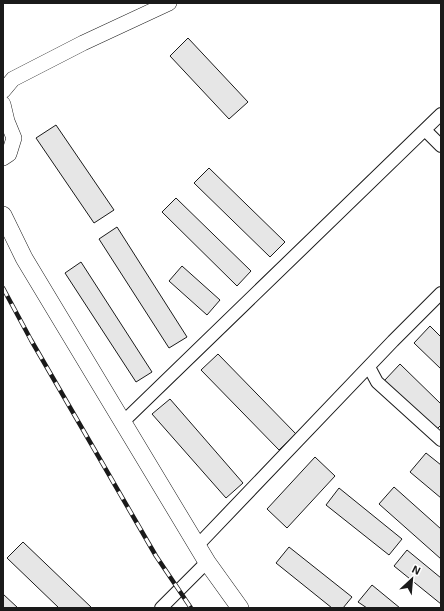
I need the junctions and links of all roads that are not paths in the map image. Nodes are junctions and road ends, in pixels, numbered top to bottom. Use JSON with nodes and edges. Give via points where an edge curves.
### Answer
{"nodes":[{"id":1,"x":169,"y":3,"type":"edge"},
{"id":2,"x":3,"y":91,"type":"edge"},
{"id":3,"x":3,"y":104,"type":"edge"},
{"id":4,"x":441,"y":114,"type":"edge"},
{"id":5,"x":425,"y":130,"type":"junction"},
{"id":6,"x":441,"y":146,"type":"edge"},
{"id":7,"x":3,"y":158,"type":"edge"},
{"id":8,"x":3,"y":215,"type":"edge"},
{"id":9,"x":441,"y":293,"type":"edge"},
{"id":10,"x":369,"y":367,"type":"junction"},
{"id":11,"x":123,"y":422,"type":"junction"},
{"id":12,"x":441,"y":440,"type":"edge"},
{"id":13,"x":197,"y":546,"type":"junction"},
{"id":14,"x":207,"y":562,"type":"junction"},
{"id":15,"x":161,"y":608,"type":"edge"},
{"id":16,"x":240,"y":608,"type":"edge"}],
"edges":[{"from":1,"to":2,"type":"main road","via":[[13,79]]},
{"from":3,"to":7,"type":"main road","via":[[14,138],[9,154]]},
{"from":4,"to":5,"type":"street"},
{"from":5,"to":6,"type":"street"},
{"from":5,"to":11,"type":"street"},
{"from":8,"to":11,"type":"highway","via":[[24,258]]},
{"from":9,"to":10,"type":"street"},
{"from":10,"to":12,"type":"street","via":[[378,382]]},
{"from":10,"to":13,"type":"street"},
{"from":11,"to":13,"type":"highway"},
{"from":13,"to":14,"type":"highway"},
{"from":14,"to":15,"type":"street"},
{"from":14,"to":16,"type":"highway"}]}
